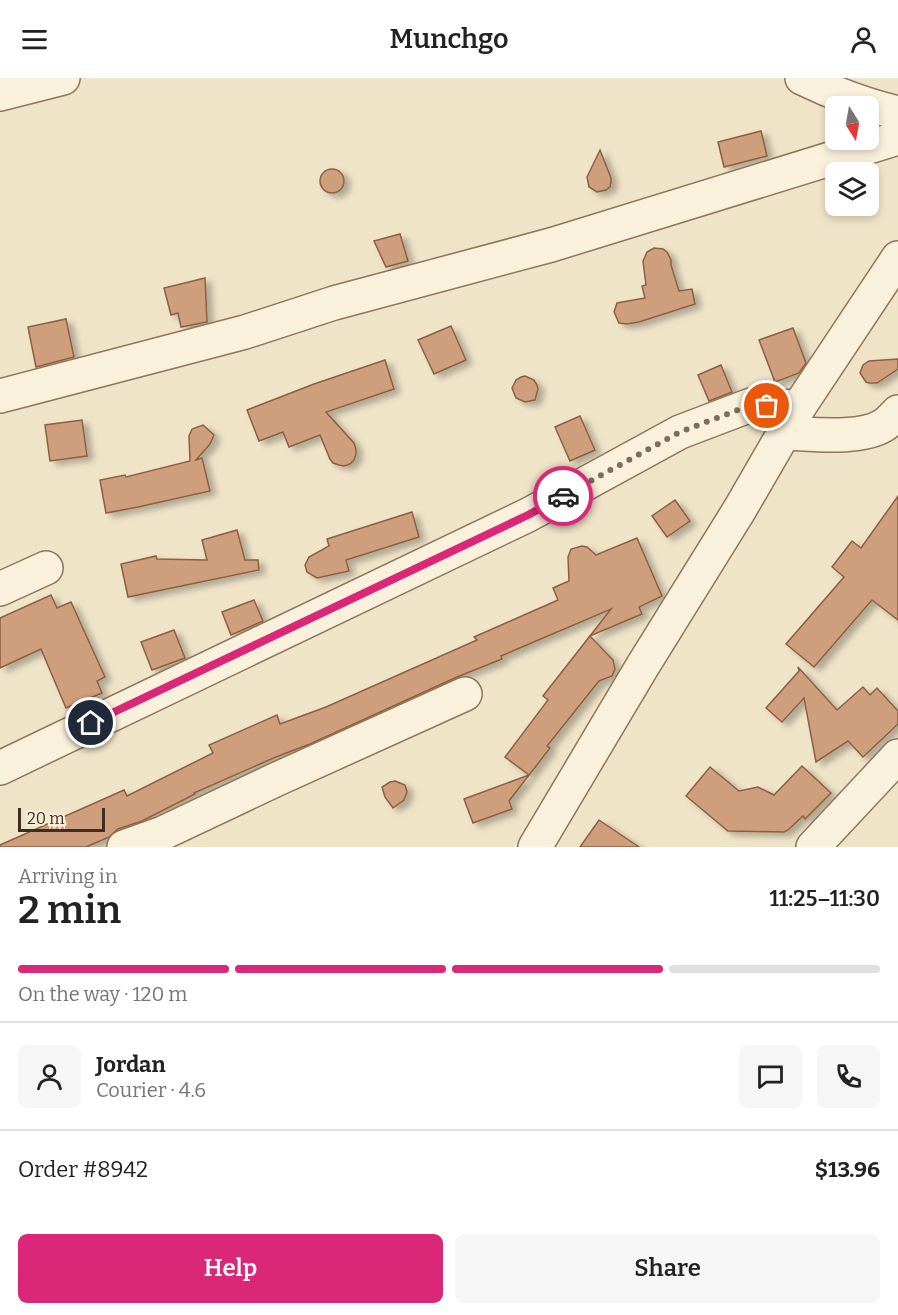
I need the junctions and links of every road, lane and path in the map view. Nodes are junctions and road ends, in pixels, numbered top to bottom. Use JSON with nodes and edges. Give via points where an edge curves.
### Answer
{"nodes":[{"id":1,"x":63,"y":78,"type":"edge"},
{"id":2,"x":802,"y":78,"type":"edge"},
{"id":3,"x":0,"y":94,"type":"edge"},
{"id":4,"x":898,"y":113,"type":"edge"},
{"id":5,"x":898,"y":138,"type":"edge"},
{"id":6,"x":898,"y":258,"type":"edge"},
{"id":7,"x":0,"y":396,"type":"edge"},
{"id":8,"x":898,"y":412,"type":"edge"},
{"id":9,"x":792,"y":420,"type":"junction"},
{"id":10,"x":46,"y":568,"type":"dead end"},
{"id":11,"x":0,"y":589,"type":"edge"},
{"id":12,"x":465,"y":694,"type":"dead end"},
{"id":13,"x":898,"y":756,"type":"edge"},
{"id":14,"x":0,"y":768,"type":"edge"},
{"id":15,"x":124,"y":847,"type":"edge"},
{"id":16,"x":535,"y":847,"type":"edge"},
{"id":17,"x":813,"y":847,"type":"edge"}],
"edges":[{"from":1,"to":3,"type":"street"},
{"from":2,"to":4,"type":"street","via":[[835,94]]},
{"from":5,"to":7,"type":"street","via":[[551,245],[334,303],[245,332]]},
{"from":6,"to":9,"type":"street"},
{"from":8,"to":9,"type":"street","via":[[884,426],[840,435]]},
{"from":9,"to":14,"type":"street","via":[[751,405],[680,432],[528,515]]},
{"from":9,"to":16,"type":"street"},
{"from":10,"to":11,"type":"street"},
{"from":12,"to":15,"type":"street","via":[[163,833]]},
{"from":13,"to":17,"type":"street"}]}
